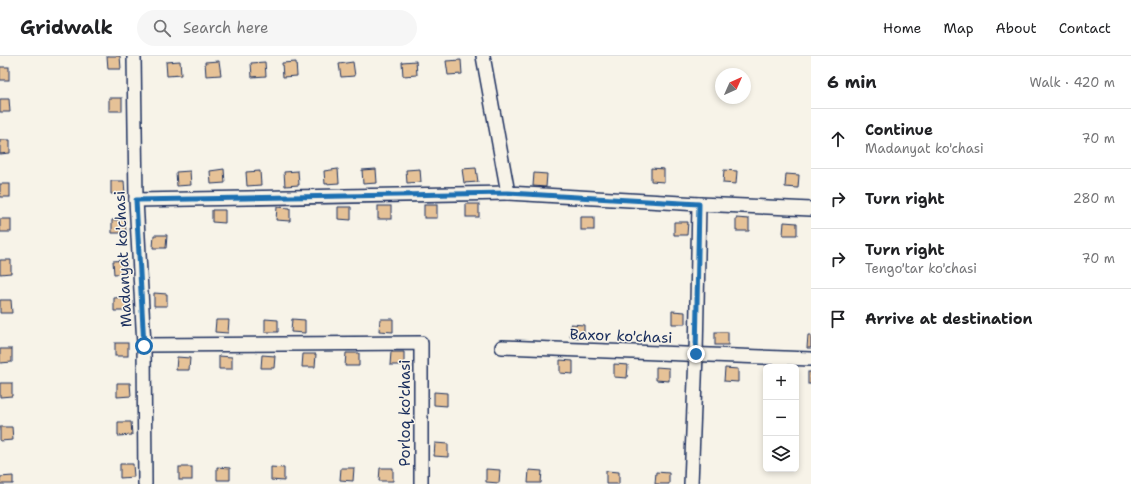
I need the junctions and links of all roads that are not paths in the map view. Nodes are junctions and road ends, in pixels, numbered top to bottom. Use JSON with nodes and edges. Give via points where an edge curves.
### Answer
{"nodes":[{"id":1,"x":134,"y":56,"type":"edge"},
{"id":2,"x":483,"y":56,"type":"edge"},
{"id":3,"x":508,"y":193,"type":"junction"},
{"id":4,"x":136,"y":200,"type":"junction"},
{"id":5,"x":699,"y":204,"type":"junction"},
{"id":6,"x":811,"y":209,"type":"edge"},
{"id":7,"x":144,"y":346,"type":"junction"},
{"id":8,"x":502,"y":347,"type":"dead end"},
{"id":9,"x":696,"y":354,"type":"junction"},
{"id":10,"x":811,"y":359,"type":"edge"},
{"id":11,"x":145,"y":484,"type":"edge"},
{"id":12,"x":421,"y":484,"type":"edge"},
{"id":13,"x":692,"y":484,"type":"edge"}],
"edges":[{"from":1,"to":4,"type":"street","name":"Madanyat ko'chasi"},
{"from":2,"to":3,"type":"street"},
{"from":3,"to":4,"type":"street"},
{"from":3,"to":5,"type":"street"},
{"from":4,"to":7,"type":"street","name":"Madanyat ko'chasi"},
{"from":5,"to":6,"type":"street"},
{"from":5,"to":9,"type":"street"},
{"from":7,"to":11,"type":"street","name":"Madanyat ko'chasi"},
{"from":7,"to":12,"type":"street","name":"Porloq ko'chasi","via":[[422,343]]},
{"from":8,"to":9,"type":"street","name":"Baxor ko'chasi"},
{"from":9,"to":10,"type":"street","name":"Baxor ko'chasi"},
{"from":9,"to":13,"type":"street"}]}
